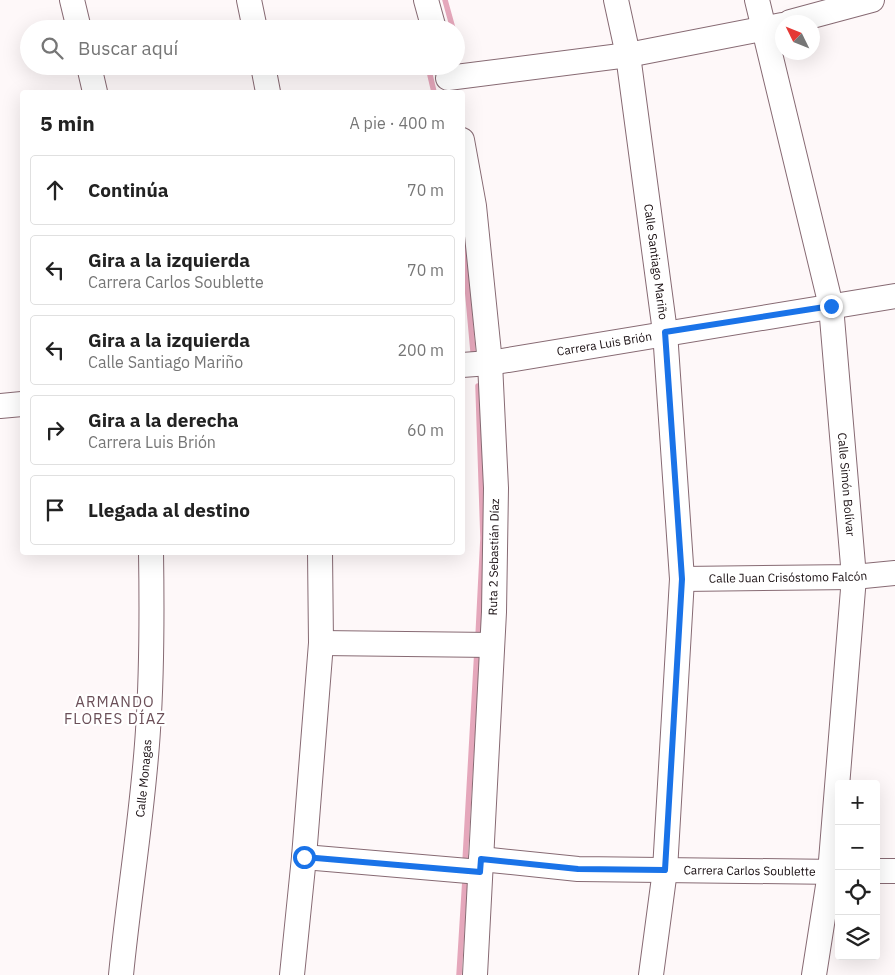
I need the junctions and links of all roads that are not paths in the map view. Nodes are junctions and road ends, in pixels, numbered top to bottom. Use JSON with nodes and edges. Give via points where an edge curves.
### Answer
{"nodes":[{"id":1,"x":72,"y":0,"type":"edge"},
{"id":2,"x":249,"y":0,"type":"edge"},
{"id":3,"x":426,"y":0,"type":"edge"},
{"id":4,"x":616,"y":0,"type":"edge"},
{"id":5,"x":758,"y":0,"type":"edge"},
{"id":6,"x":872,"y":0,"type":"edge"},
{"id":7,"x":816,"y":15,"type":"edge"},
{"id":8,"x":78,"y":20,"type":"edge"},
{"id":9,"x":253,"y":20,"type":"edge"},
{"id":10,"x":432,"y":20,"type":"edge"},
{"id":11,"x":774,"y":27,"type":"edge"},
{"id":12,"x":628,"y":55,"type":"junction"},
{"id":13,"x":91,"y":75,"type":"edge"},
{"id":14,"x":265,"y":75,"type":"edge"},
{"id":15,"x":448,"y":79,"type":"edge"},
{"id":16,"x":95,"y":90,"type":"edge"},
{"id":17,"x":268,"y":90,"type":"edge"},
{"id":18,"x":465,"y":156,"type":"edge"},
{"id":19,"x":895,"y":296,"type":"edge"},
{"id":20,"x":831,"y":306,"type":"junction"},
{"id":21,"x":665,"y":332,"type":"junction"},
{"id":22,"x":490,"y":363,"type":"junction"},
{"id":23,"x":465,"y":365,"type":"edge"},
{"id":24,"x":20,"y":404,"type":"edge"},
{"id":25,"x":0,"y":406,"type":"edge"},
{"id":26,"x":152,"y":555,"type":"edge"},
{"id":27,"x":320,"y":555,"type":"edge"},
{"id":28,"x":895,"y":573,"type":"edge"},
{"id":29,"x":854,"y":577,"type":"junction"},
{"id":30,"x":682,"y":579,"type":"junction"},
{"id":31,"x":321,"y":643,"type":"junction"},
{"id":32,"x":492,"y":645,"type":"junction"},
{"id":33,"x":304,"y":857,"type":"junction"},
{"id":34,"x":481,"y":865,"type":"junction"},
{"id":35,"x":665,"y":870,"type":"junction"},
{"id":36,"x":880,"y":871,"type":"edge"},
{"id":37,"x":895,"y":871,"type":"edge"},
{"id":38,"x":834,"y":872,"type":"edge"},
{"id":39,"x":121,"y":975,"type":"edge"},
{"id":40,"x":292,"y":975,"type":"edge"},
{"id":41,"x":475,"y":975,"type":"edge"},
{"id":42,"x":651,"y":975,"type":"edge"},
{"id":43,"x":814,"y":975,"type":"edge"}],
"edges":[{"from":1,"to":8,"type":"street"},
{"from":2,"to":9,"type":"street"},
{"from":3,"to":10,"type":"street"},
{"from":4,"to":12,"type":"street","name":"Calle Santiago Mariño"},
{"from":5,"to":11,"type":"street","name":"Calle Simón Bolívar"},
{"from":6,"to":7,"type":"street"},
{"from":11,"to":12,"type":"street"},
{"from":11,"to":20,"type":"street","name":"Calle Simón Bolívar"},
{"from":12,"to":15,"type":"street"},
{"from":12,"to":21,"type":"street","name":"Calle Santiago Mariño"},
{"from":13,"to":16,"type":"street"},
{"from":14,"to":17,"type":"street"},
{"from":18,"to":22,"type":"street","name":"Ruta 2 Sebastián Díaz","via":[[474,206]]},
{"from":19,"to":20,"type":"street","name":"Carrera Luis Brión"},
{"from":20,"to":21,"type":"street","name":"Carrera Luis Brión"},
{"from":20,"to":29,"type":"street","name":"Calle Simón Bolívar"},
{"from":21,"to":22,"type":"street","name":"Carrera Luis Brión"},
{"from":21,"to":30,"type":"street","name":"Calle Santiago Mariño"},
{"from":22,"to":23,"type":"street","name":"Carrera Luis Brión"},
{"from":22,"to":32,"type":"street","name":"Ruta 2 Sebastián Díaz","via":[[496,488]]},
{"from":24,"to":25,"type":"street"},
{"from":26,"to":39,"type":"street","name":"Calle Monagas","via":[[148,730]]},
{"from":27,"to":31,"type":"street"},
{"from":28,"to":29,"type":"street","name":"Calle Juan Crisóstomo Falcón"},
{"from":29,"to":30,"type":"street","name":"Calle Juan Crisóstomo Falcón"},
{"from":29,"to":38,"type":"street","name":"Calle Simón Bolívar"},
{"from":30,"to":35,"type":"street","name":"Calle Santiago Mariño"},
{"from":31,"to":32,"type":"street"},
{"from":31,"to":33,"type":"street"},
{"from":32,"to":34,"type":"street","name":"Ruta 2 Sebastián Díaz"},
{"from":33,"to":34,"type":"street","name":"Carrera Carlos Soublette"},
{"from":33,"to":40,"type":"street"},
{"from":34,"to":35,"type":"street","name":"Carrera Carlos Soublette"},
{"from":34,"to":41,"type":"street","name":"Ruta 2 Sebastián Díaz"},
{"from":35,"to":38,"type":"street","name":"Carrera Carlos Soublette"},
{"from":35,"to":42,"type":"street","name":"Calle Santiago Mariño"},
{"from":36,"to":37,"type":"street"},
{"from":38,"to":43,"type":"street","name":"Calle Simón Bolívar"}]}
